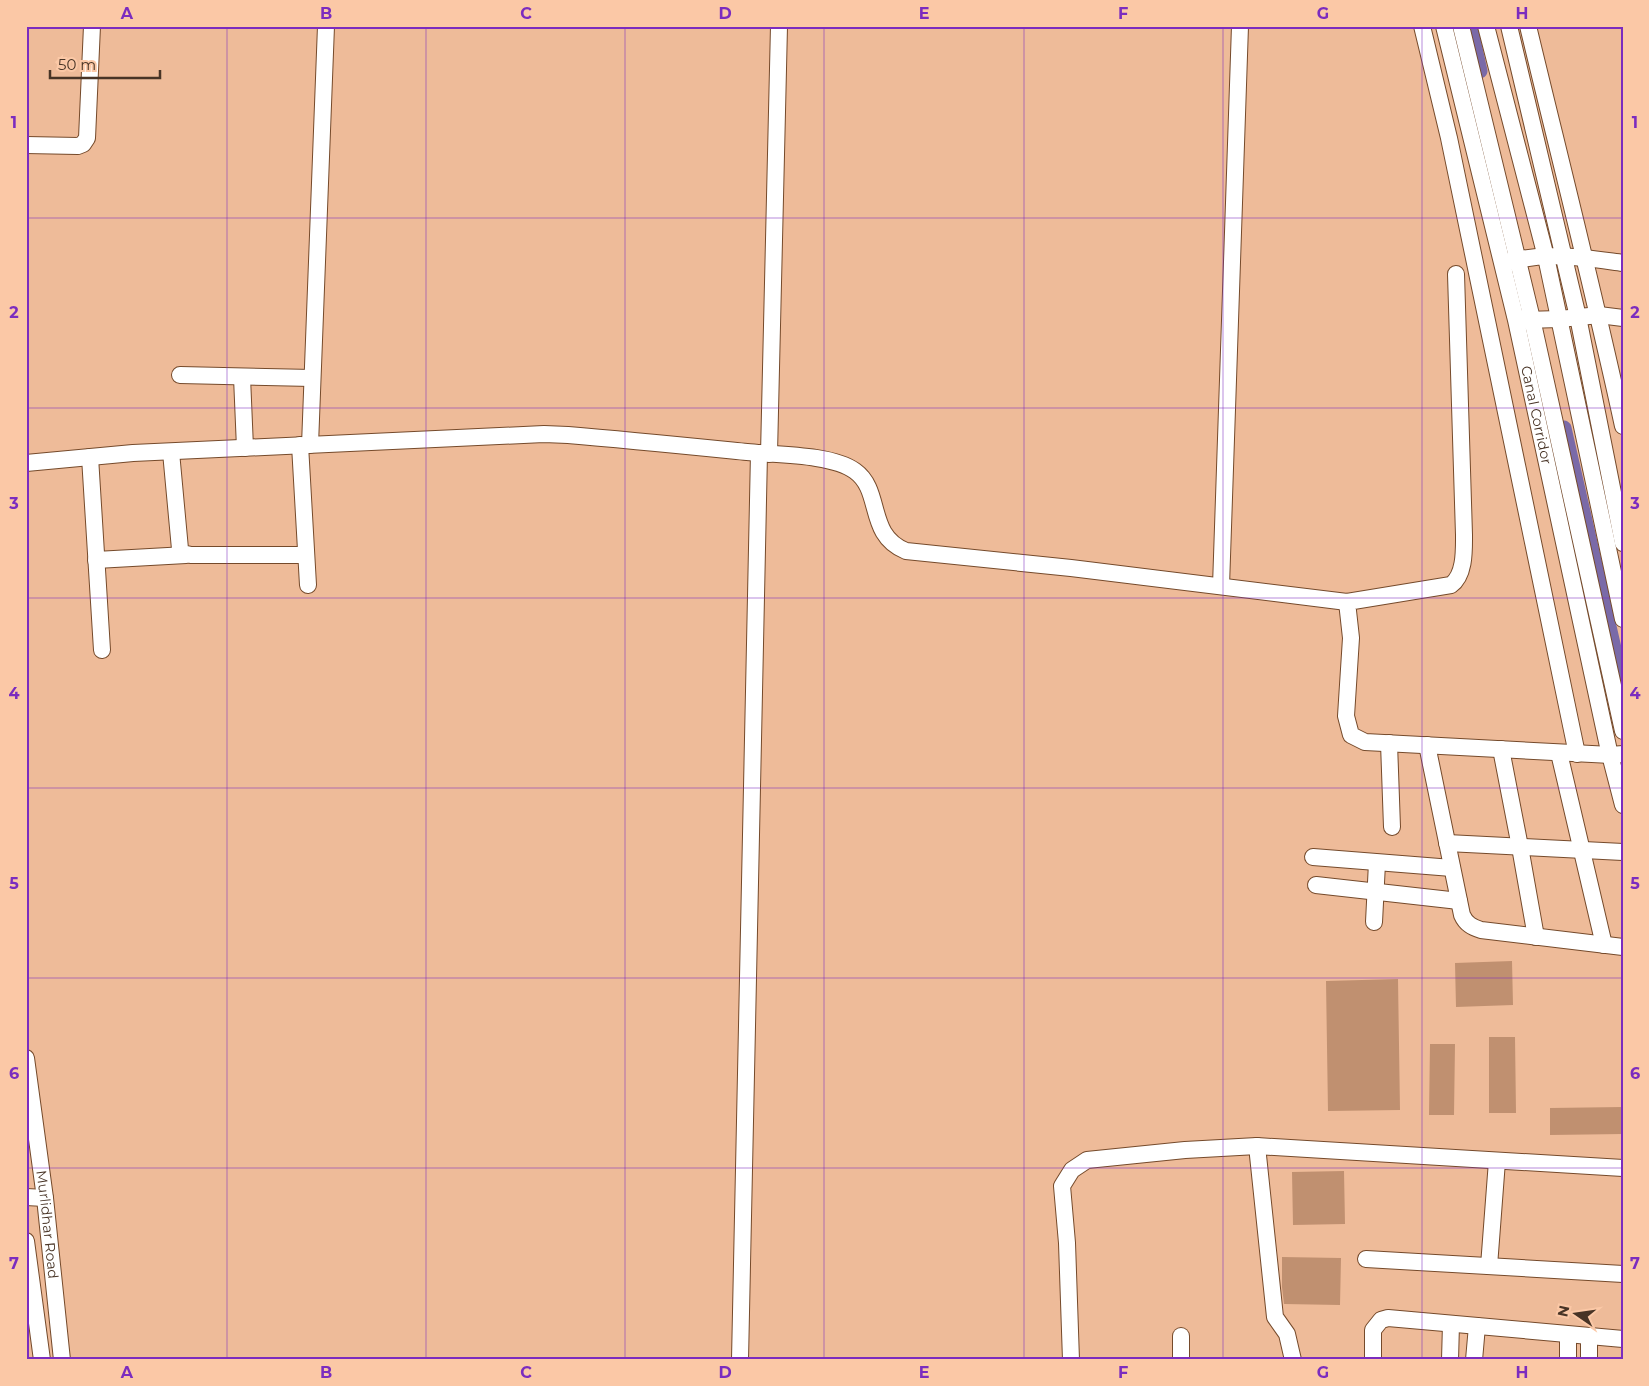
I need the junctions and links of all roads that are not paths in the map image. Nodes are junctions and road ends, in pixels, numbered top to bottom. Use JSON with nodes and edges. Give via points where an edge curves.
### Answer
{"nodes":[{"id":1,"x":92,"y":26,"type":"edge"},
{"id":2,"x":326,"y":26,"type":"edge"},
{"id":3,"x":779,"y":26,"type":"edge"},
{"id":4,"x":1240,"y":26,"type":"edge"},
{"id":5,"x":1422,"y":26,"type":"edge"},
{"id":6,"x":1444,"y":26,"type":"edge"},
{"id":7,"x":1461,"y":26,"type":"edge"},
{"id":8,"x":1486,"y":26,"type":"edge"},
{"id":9,"x":1508,"y":26,"type":"edge"},
{"id":10,"x":1528,"y":26,"type":"edge"},
{"id":11,"x":26,"y":145,"type":"edge"},
{"id":12,"x":1563,"y":256,"type":"junction"},
{"id":13,"x":1546,"y":257,"type":"junction"},
{"id":14,"x":1583,"y":258,"type":"junction"},
{"id":15,"x":1518,"y":260,"type":"junction"},
{"id":16,"x":1623,"y":263,"type":"edge"},
{"id":17,"x":1502,"y":264,"type":"junction"},
{"id":18,"x":1456,"y":274,"type":"dead end"},
{"id":19,"x":1598,"y":315,"type":"junction"},
{"id":20,"x":1578,"y":317,"type":"junction"},
{"id":21,"x":1623,"y":318,"type":"edge"},
{"id":22,"x":1560,"y":319,"type":"junction"},
{"id":23,"x":1524,"y":320,"type":"junction"},
{"id":24,"x":180,"y":374,"type":"dead end"},
{"id":25,"x":242,"y":377,"type":"junction"},
{"id":26,"x":312,"y":378,"type":"junction"},
{"id":27,"x":1623,"y":426,"type":"edge"},
{"id":28,"x":305,"y":445,"type":"junction"},
{"id":29,"x":245,"y":448,"type":"junction"},
{"id":30,"x":171,"y":452,"type":"junction"},
{"id":31,"x":764,"y":453,"type":"junction"},
{"id":32,"x":90,"y":457,"type":"junction"},
{"id":33,"x":26,"y":463,"type":"edge"},
{"id":34,"x":1623,"y":543,"type":"edge"},
{"id":35,"x":186,"y":555,"type":"junction"},
{"id":36,"x":306,"y":555,"type":"junction"},
{"id":37,"x":96,"y":560,"type":"junction"},
{"id":38,"x":308,"y":585,"type":"dead end"},
{"id":39,"x":1221,"y":586,"type":"junction"},
{"id":40,"x":1347,"y":602,"type":"junction"},
{"id":41,"x":1623,"y":619,"type":"edge"},
{"id":42,"x":102,"y":650,"type":"dead end"},
{"id":43,"x":1623,"y":731,"type":"edge"},
{"id":44,"x":1389,"y":743,"type":"junction"},
{"id":45,"x":1427,"y":745,"type":"junction"},
{"id":46,"x":1501,"y":749,"type":"junction"},
{"id":47,"x":1559,"y":752,"type":"junction"},
{"id":48,"x":1576,"y":754,"type":"junction"},
{"id":49,"x":1617,"y":755,"type":"edge"},
{"id":50,"x":1623,"y":805,"type":"edge"},
{"id":51,"x":1392,"y":827,"type":"dead end"},
{"id":52,"x":1447,"y":843,"type":"junction"},
{"id":53,"x":1520,"y":847,"type":"junction"},
{"id":54,"x":1582,"y":850,"type":"junction"},
{"id":55,"x":1623,"y":852,"type":"edge"},
{"id":56,"x":1313,"y":857,"type":"dead end"},
{"id":57,"x":1377,"y":863,"type":"junction"},
{"id":58,"x":1452,"y":868,"type":"junction"},
{"id":59,"x":1316,"y":885,"type":"dead end"},
{"id":60,"x":1376,"y":892,"type":"junction"},
{"id":61,"x":1459,"y":901,"type":"junction"},
{"id":62,"x":1374,"y":922,"type":"dead end"},
{"id":63,"x":1536,"y":936,"type":"junction"},
{"id":64,"x":1604,"y":945,"type":"junction"},
{"id":65,"x":1623,"y":947,"type":"edge"},
{"id":66,"x":26,"y":1058,"type":"edge"},
{"id":67,"x":1257,"y":1146,"type":"junction"},
{"id":68,"x":1497,"y":1161,"type":"junction"},
{"id":69,"x":1623,"y":1168,"type":"edge"},
{"id":70,"x":26,"y":1197,"type":"edge"},
{"id":71,"x":45,"y":1198,"type":"junction"},
{"id":72,"x":26,"y":1241,"type":"edge"},
{"id":73,"x":1366,"y":1259,"type":"dead end"},
{"id":74,"x":1489,"y":1266,"type":"junction"},
{"id":75,"x":1623,"y":1274,"type":"edge"},
{"id":76,"x":30,"y":1304,"type":"edge"},
{"id":77,"x":1451,"y":1324,"type":"junction"},
{"id":78,"x":1477,"y":1326,"type":"junction"},
{"id":79,"x":1568,"y":1335,"type":"junction"},
{"id":80,"x":1180,"y":1336,"type":"dead end"},
{"id":81,"x":1589,"y":1336,"type":"junction"},
{"id":82,"x":1623,"y":1339,"type":"edge"},
{"id":83,"x":42,"y":1360,"type":"edge"},
{"id":84,"x":62,"y":1360,"type":"edge"},
{"id":85,"x":740,"y":1360,"type":"edge"},
{"id":86,"x":1071,"y":1360,"type":"edge"},
{"id":87,"x":1181,"y":1360,"type":"edge"},
{"id":88,"x":1293,"y":1360,"type":"edge"},
{"id":89,"x":1373,"y":1360,"type":"edge"},
{"id":90,"x":1450,"y":1360,"type":"edge"},
{"id":91,"x":1474,"y":1360,"type":"edge"},
{"id":92,"x":1568,"y":1360,"type":"edge"},
{"id":93,"x":1589,"y":1360,"type":"edge"}],
"edges":[{"from":1,"to":11,"type":"street","via":[[86,138],[83,144]]},
{"from":2,"to":26,"type":"street"},
{"from":3,"to":31,"type":"street"},
{"from":4,"to":39,"type":"street"},
{"from":5,"to":48,"type":"street","via":[[1449,138]]},
{"from":6,"to":17,"type":"street","name":"Canal Corridor"},
{"from":7,"to":15,"type":"street"},
{"from":8,"to":13,"type":"street"},
{"from":9,"to":12,"type":"street"},
{"from":10,"to":14,"type":"street"},
{"from":12,"to":13,"type":"street"},
{"from":12,"to":14,"type":"street"},
{"from":12,"to":20,"type":"street"},
{"from":13,"to":15,"type":"street"},
{"from":13,"to":22,"type":"street"},
{"from":14,"to":16,"type":"street"},
{"from":14,"to":19,"type":"street"},
{"from":15,"to":17,"type":"street"},
{"from":15,"to":23,"type":"street"},
{"from":17,"to":23,"type":"street","name":"Canal Corridor"},
{"from":18,"to":40,"type":"street","via":[[1464,535],[1458,580],[1451,585]]},
{"from":19,"to":20,"type":"street"},
{"from":19,"to":21,"type":"street"},
{"from":19,"to":27,"type":"street"},
{"from":20,"to":22,"type":"street"},
{"from":20,"to":34,"type":"street"},
{"from":22,"to":23,"type":"street"},
{"from":22,"to":41,"type":"street"},
{"from":23,"to":43,"type":"street"},
{"from":23,"to":49,"type":"street","name":"Canal Corridor"},
{"from":24,"to":25,"type":"street"},
{"from":25,"to":26,"type":"street"},
{"from":25,"to":29,"type":"street"},
{"from":26,"to":28,"type":"street"},
{"from":28,"to":29,"type":"street"},
{"from":28,"to":31,"type":"street","via":[[556,434]]},
{"from":28,"to":36,"type":"street"},
{"from":29,"to":30,"type":"street"},
{"from":30,"to":32,"type":"street"},
{"from":30,"to":35,"type":"street","via":[[180,548]]},
{"from":31,"to":39,"type":"street","via":[[831,461],[856,471],[867,486],[882,533],[906,551]]},
{"from":31,"to":85,"type":"street"},
{"from":32,"to":33,"type":"street"},
{"from":32,"to":37,"type":"street"},
{"from":35,"to":36,"type":"street"},
{"from":35,"to":37,"type":"street"},
{"from":36,"to":38,"type":"street"},
{"from":37,"to":42,"type":"street"},
{"from":39,"to":40,"type":"street"},
{"from":40,"to":44,"type":"street","via":[[1351,638],[1346,716],[1351,735],[1365,742]]},
{"from":44,"to":45,"type":"street"},
{"from":44,"to":51,"type":"street"},
{"from":45,"to":46,"type":"street"},
{"from":45,"to":52,"type":"street"},
{"from":46,"to":47,"type":"street"},
{"from":46,"to":53,"type":"street"},
{"from":47,"to":48,"type":"street"},
{"from":47,"to":54,"type":"street"},
{"from":48,"to":49,"type":"street"},
{"from":49,"to":50,"type":"street","name":"Canal Corridor"},
{"from":52,"to":53,"type":"street"},
{"from":52,"to":58,"type":"street"},
{"from":53,"to":54,"type":"street"},
{"from":53,"to":63,"type":"street"},
{"from":54,"to":55,"type":"street"},
{"from":54,"to":64,"type":"street"},
{"from":56,"to":57,"type":"street"},
{"from":57,"to":58,"type":"street"},
{"from":57,"to":60,"type":"street"},
{"from":58,"to":61,"type":"street"},
{"from":59,"to":60,"type":"street"},
{"from":60,"to":61,"type":"street"},
{"from":60,"to":62,"type":"street"},
{"from":61,"to":63,"type":"street","via":[[1465,921],[1473,927]]},
{"from":63,"to":64,"type":"street"},
{"from":64,"to":65,"type":"street"},
{"from":66,"to":71,"type":"street","name":"Murlidhar Road"},
{"from":67,"to":68,"type":"street"},
{"from":67,"to":86,"type":"street","via":[[1087,1160],[1072,1170],[1062,1186]]},
{"from":67,"to":88,"type":"street","via":[[1275,1317],[1287,1334]]},
{"from":68,"to":69,"type":"street"},
{"from":68,"to":74,"type":"street"},
{"from":70,"to":71,"type":"street"},
{"from":71,"to":84,"type":"street","name":"Murlidhar Road"},
{"from":72,"to":76,"type":"street","name":"Murlidhar Road"},
{"from":73,"to":74,"type":"street"},
{"from":74,"to":75,"type":"street"},
{"from":76,"to":83,"type":"street","name":"Murlidhar Road"},
{"from":77,"to":78,"type":"street"},
{"from":77,"to":89,"type":"street","via":[[1381,1320],[1373,1330]]},
{"from":77,"to":90,"type":"street"},
{"from":78,"to":79,"type":"street"},
{"from":78,"to":91,"type":"street"},
{"from":79,"to":81,"type":"street"},
{"from":79,"to":92,"type":"street"},
{"from":80,"to":87,"type":"street"},
{"from":81,"to":82,"type":"street"},
{"from":81,"to":93,"type":"street"}]}
